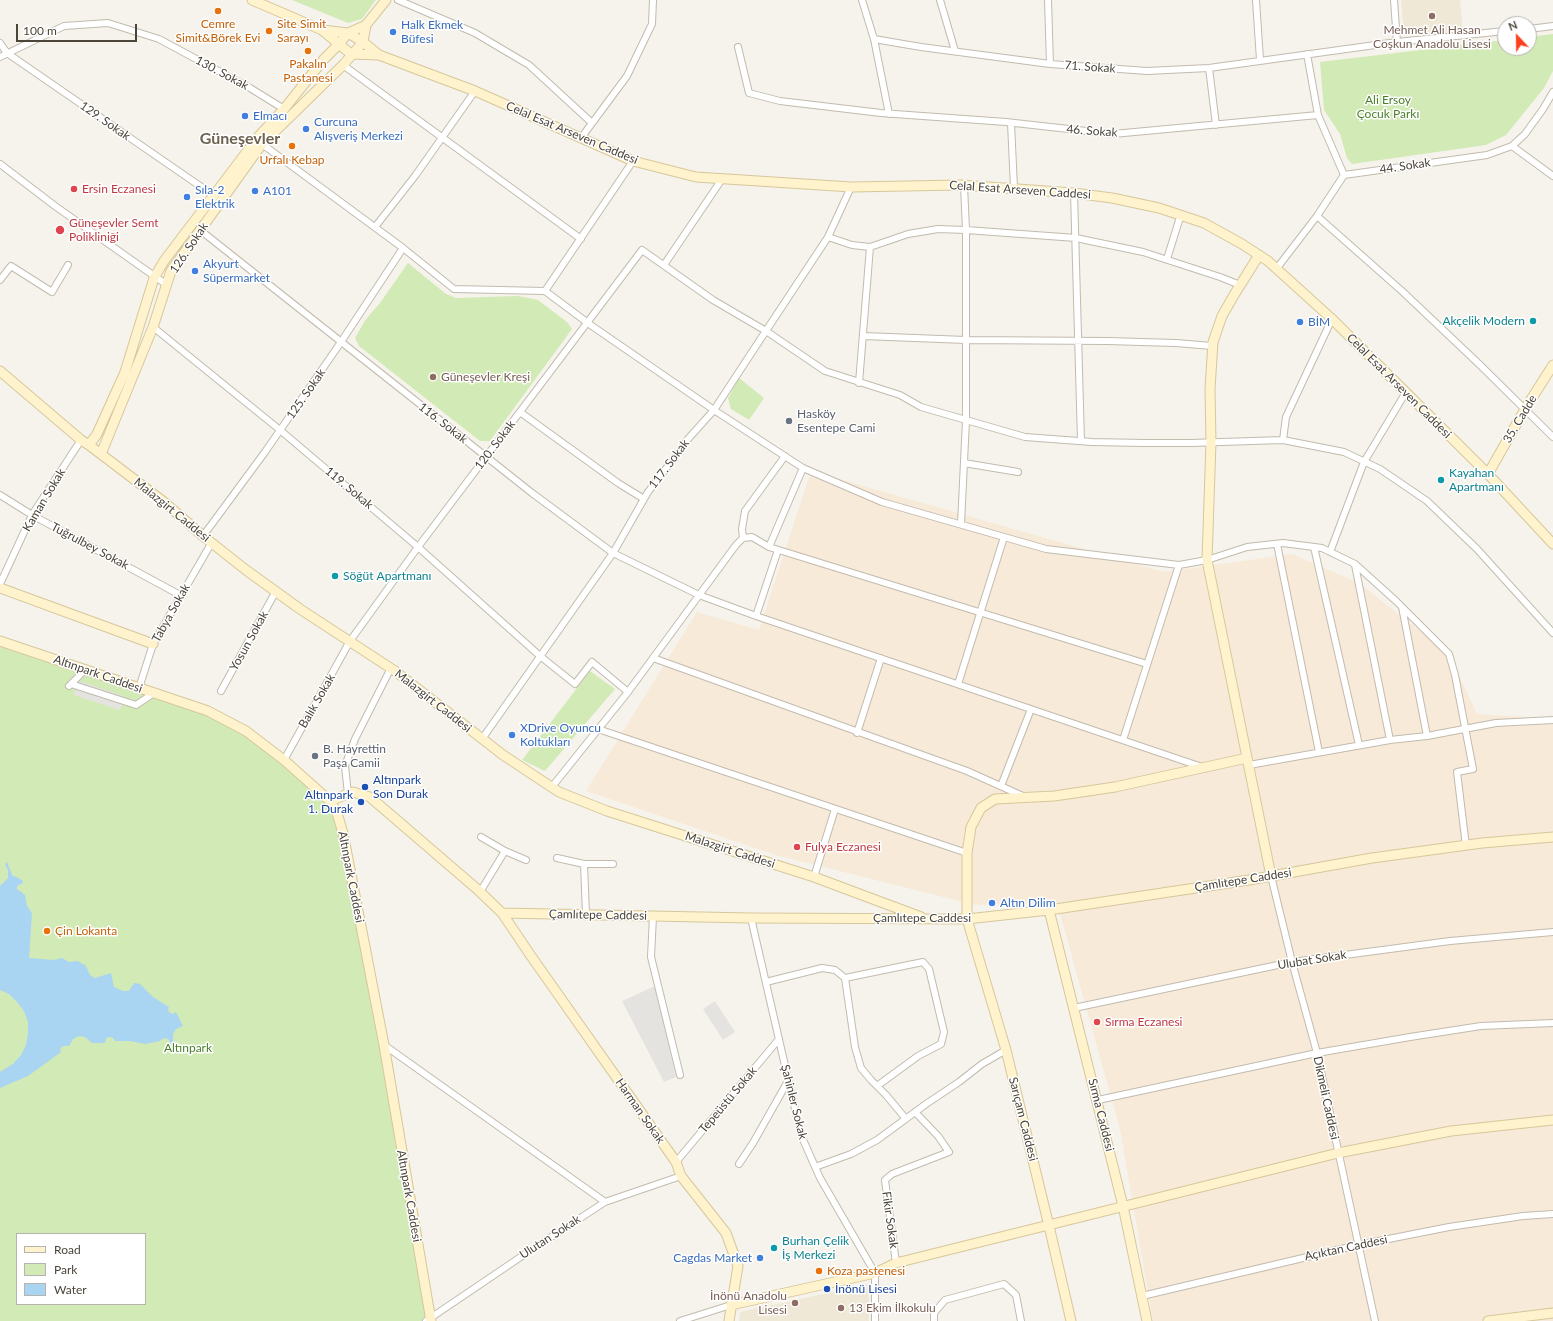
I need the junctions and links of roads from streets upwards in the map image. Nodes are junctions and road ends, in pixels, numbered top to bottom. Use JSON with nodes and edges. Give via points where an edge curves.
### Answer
{"nodes":[{"id":1,"x":252,"y":0,"type":"edge"},
{"id":2,"x":386,"y":0,"type":"edge"},
{"id":3,"x":398,"y":0,"type":"edge"},
{"id":4,"x":653,"y":0,"type":"edge"},
{"id":5,"x":862,"y":0,"type":"edge"},
{"id":6,"x":940,"y":0,"type":"edge"},
{"id":7,"x":1048,"y":0,"type":"edge"},
{"id":8,"x":1256,"y":0,"type":"edge"},
{"id":9,"x":1394,"y":0,"type":"edge"},
{"id":10,"x":366,"y":25,"type":"junction"},
{"id":11,"x":1553,"y":26,"type":"edge"},
{"id":12,"x":1537,"y":28,"type":"edge"},
{"id":13,"x":322,"y":30,"type":"junction"},
{"id":14,"x":1497,"y":32,"type":"edge"},
{"id":15,"x":348,"y":33,"type":"junction"},
{"id":16,"x":874,"y":39,"type":"junction"},
{"id":17,"x":363,"y":42,"type":"junction"},
{"id":18,"x":1397,"y":42,"type":"junction"},
{"id":19,"x":0,"y":43,"type":"edge"},
{"id":20,"x":339,"y":44,"type":"junction"},
{"id":21,"x":738,"y":47,"type":"dead end"},
{"id":22,"x":955,"y":51,"type":"junction"},
{"id":23,"x":7,"y":53,"type":"junction"},
{"id":24,"x":351,"y":54,"type":"junction"},
{"id":25,"x":1307,"y":54,"type":"junction"},
{"id":26,"x":379,"y":55,"type":"junction"},
{"id":27,"x":0,"y":57,"type":"edge"},
{"id":28,"x":1260,"y":60,"type":"junction"},
{"id":29,"x":1050,"y":64,"type":"junction"},
{"id":30,"x":343,"y":65,"type":"junction"},
{"id":31,"x":1209,"y":68,"type":"junction"},
{"id":32,"x":475,"y":92,"type":"junction"},
{"id":33,"x":1553,"y":92,"type":"edge"},
{"id":34,"x":284,"y":109,"type":"junction"},
{"id":35,"x":889,"y":114,"type":"junction"},
{"id":36,"x":1318,"y":115,"type":"junction"},
{"id":37,"x":592,"y":123,"type":"junction"},
{"id":38,"x":1011,"y":123,"type":"junction"},
{"id":39,"x":1216,"y":125,"type":"junction"},
{"id":40,"x":442,"y":138,"type":"junction"},
{"id":41,"x":581,"y":138,"type":"junction"},
{"id":42,"x":262,"y":144,"type":"junction"},
{"id":43,"x":1512,"y":146,"type":"junction"},
{"id":44,"x":633,"y":161,"type":"junction"},
{"id":45,"x":0,"y":164,"type":"edge"},
{"id":46,"x":1344,"y":175,"type":"junction"},
{"id":47,"x":1553,"y":176,"type":"edge"},
{"id":48,"x":722,"y":178,"type":"junction"},
{"id":49,"x":964,"y":185,"type":"junction"},
{"id":50,"x":851,"y":186,"type":"junction"},
{"id":51,"x":1014,"y":188,"type":"junction"},
{"id":52,"x":1074,"y":193,"type":"junction"},
{"id":53,"x":213,"y":195,"type":"junction"},
{"id":54,"x":1181,"y":214,"type":"junction"},
{"id":55,"x":1317,"y":216,"type":"junction"},
{"id":56,"x":375,"y":227,"type":"junction"},
{"id":57,"x":200,"y":230,"type":"junction"},
{"id":58,"x":966,"y":230,"type":"junction"},
{"id":59,"x":828,"y":237,"type":"junction"},
{"id":60,"x":1076,"y":238,"type":"junction"},
{"id":61,"x":581,"y":239,"type":"junction"},
{"id":62,"x":870,"y":247,"type":"junction"},
{"id":63,"x":403,"y":248,"type":"junction"},
{"id":64,"x":1259,"y":255,"type":"junction"},
{"id":65,"x":1167,"y":259,"type":"junction"},
{"id":66,"x":68,"y":265,"type":"dead end"},
{"id":67,"x":664,"y":265,"type":"junction"},
{"id":68,"x":1277,"y":268,"type":"junction"},
{"id":69,"x":154,"y":278,"type":"junction"},
{"id":70,"x":0,"y":280,"type":"edge"},
{"id":71,"x":166,"y":286,"type":"junction"},
{"id":72,"x":1240,"y":286,"type":"junction"},
{"id":73,"x":545,"y":291,"type":"junction"},
{"id":74,"x":1332,"y":319,"type":"junction"},
{"id":75,"x":588,"y":323,"type":"junction"},
{"id":76,"x":153,"y":326,"type":"junction"},
{"id":77,"x":766,"y":331,"type":"junction"},
{"id":78,"x":863,"y":336,"type":"junction"},
{"id":79,"x":966,"y":340,"type":"junction"},
{"id":80,"x":1079,"y":341,"type":"junction"},
{"id":81,"x":342,"y":342,"type":"junction"},
{"id":82,"x":1212,"y":346,"type":"junction"},
{"id":83,"x":1553,"y":365,"type":"edge"},
{"id":84,"x":0,"y":371,"type":"edge"},
{"id":85,"x":859,"y":383,"type":"junction"},
{"id":86,"x":1406,"y":392,"type":"junction"},
{"id":87,"x":1525,"y":409,"type":"junction"},
{"id":88,"x":714,"y":410,"type":"junction"},
{"id":89,"x":520,"y":412,"type":"junction"},
{"id":90,"x":966,"y":420,"type":"junction"},
{"id":91,"x":280,"y":430,"type":"junction"},
{"id":92,"x":1553,"y":437,"type":"edge"},
{"id":93,"x":1283,"y":440,"type":"junction"},
{"id":94,"x":1081,"y":441,"type":"junction"},
{"id":95,"x":1211,"y":442,"type":"junction"},
{"id":96,"x":85,"y":443,"type":"junction"},
{"id":97,"x":101,"y":454,"type":"junction"},
{"id":98,"x":486,"y":456,"type":"junction"},
{"id":99,"x":785,"y":456,"type":"junction"},
{"id":100,"x":1364,"y":462,"type":"junction"},
{"id":101,"x":964,"y":463,"type":"junction"},
{"id":102,"x":802,"y":468,"type":"junction"},
{"id":103,"x":1018,"y":472,"type":"dead end"},
{"id":104,"x":1488,"y":474,"type":"junction"},
{"id":105,"x":0,"y":495,"type":"edge"},
{"id":106,"x":644,"y":499,"type":"junction"},
{"id":107,"x":32,"y":515,"type":"junction"},
{"id":108,"x":961,"y":524,"type":"junction"},
{"id":109,"x":203,"y":536,"type":"junction"},
{"id":110,"x":1004,"y":536,"type":"junction"},
{"id":111,"x":744,"y":538,"type":"junction"},
{"id":112,"x":212,"y":542,"type":"junction"},
{"id":113,"x":1277,"y":544,"type":"junction"},
{"id":114,"x":1553,"y":544,"type":"edge"},
{"id":115,"x":418,"y":547,"type":"junction"},
{"id":116,"x":769,"y":547,"type":"junction"},
{"id":117,"x":1314,"y":547,"type":"junction"},
{"id":118,"x":778,"y":550,"type":"junction"},
{"id":119,"x":1330,"y":552,"type":"junction"},
{"id":120,"x":613,"y":553,"type":"junction"},
{"id":121,"x":1207,"y":560,"type":"junction"},
{"id":122,"x":1355,"y":564,"type":"junction"},
{"id":123,"x":1179,"y":565,"type":"junction"},
{"id":124,"x":0,"y":584,"type":"edge"},
{"id":125,"x":0,"y":588,"type":"edge"},
{"id":126,"x":276,"y":591,"type":"junction"},
{"id":127,"x":180,"y":595,"type":"junction"},
{"id":128,"x":699,"y":595,"type":"junction"},
{"id":129,"x":1402,"y":607,"type":"junction"},
{"id":130,"x":980,"y":612,"type":"junction"},
{"id":131,"x":756,"y":616,"type":"junction"},
{"id":132,"x":1553,"y":633,"type":"edge"},
{"id":133,"x":0,"y":641,"type":"edge"},
{"id":134,"x":350,"y":641,"type":"junction"},
{"id":135,"x":153,"y":644,"type":"junction"},
{"id":136,"x":540,"y":656,"type":"junction"},
{"id":137,"x":652,"y":658,"type":"junction"},
{"id":138,"x":881,"y":658,"type":"junction"},
{"id":139,"x":1147,"y":664,"type":"junction"},
{"id":140,"x":391,"y":668,"type":"junction"},
{"id":141,"x":85,"y":670,"type":"junction"},
{"id":142,"x":958,"y":684,"type":"junction"},
{"id":143,"x":139,"y":688,"type":"junction"},
{"id":144,"x":221,"y":690,"type":"dead end"},
{"id":145,"x":628,"y":692,"type":"junction"},
{"id":146,"x":154,"y":693,"type":"junction"},
{"id":147,"x":1031,"y":709,"type":"junction"},
{"id":148,"x":1553,"y":714,"type":"edge"},
{"id":149,"x":1553,"y":720,"type":"edge"},
{"id":150,"x":598,"y":729,"type":"junction"},
{"id":151,"x":1466,"y":730,"type":"junction"},
{"id":152,"x":857,"y":733,"type":"junction"},
{"id":153,"x":1427,"y":736,"type":"junction"},
{"id":154,"x":482,"y":739,"type":"junction"},
{"id":155,"x":1122,"y":740,"type":"junction"},
{"id":156,"x":1390,"y":740,"type":"junction"},
{"id":157,"x":1359,"y":745,"type":"junction"},
{"id":158,"x":1320,"y":752,"type":"junction"},
{"id":159,"x":284,"y":760,"type":"junction"},
{"id":160,"x":1248,"y":762,"type":"junction"},
{"id":161,"x":1204,"y":768,"type":"junction"},
{"id":162,"x":1001,"y":786,"type":"junction"},
{"id":163,"x":551,"y":788,"type":"junction"},
{"id":164,"x":348,"y":794,"type":"junction"},
{"id":165,"x":1026,"y":797,"type":"junction"},
{"id":166,"x":330,"y":801,"type":"junction"},
{"id":167,"x":835,"y":809,"type":"junction"},
{"id":168,"x":481,"y":837,"type":"dead end"},
{"id":169,"x":1553,"y":837,"type":"edge"},
{"id":170,"x":1466,"y":846,"type":"junction"},
{"id":171,"x":505,"y":851,"type":"junction"},
{"id":172,"x":967,"y":853,"type":"junction"},
{"id":173,"x":557,"y":858,"type":"dead end"},
{"id":174,"x":526,"y":860,"type":"dead end"},
{"id":175,"x":584,"y":864,"type":"junction"},
{"id":176,"x":613,"y":864,"type":"dead end"},
{"id":177,"x":1271,"y":876,"type":"junction"},
{"id":178,"x":814,"y":877,"type":"junction"},
{"id":179,"x":480,"y":892,"type":"junction"},
{"id":180,"x":1049,"y":910,"type":"junction"},
{"id":181,"x":502,"y":913,"type":"junction"},
{"id":182,"x":586,"y":914,"type":"junction"},
{"id":183,"x":653,"y":916,"type":"junction"},
{"id":184,"x":751,"y":918,"type":"junction"},
{"id":185,"x":927,"y":919,"type":"junction"},
{"id":186,"x":967,"y":919,"type":"junction"},
{"id":187,"x":1553,"y":932,"type":"edge"},
{"id":188,"x":1292,"y":962,"type":"junction"},
{"id":189,"x":845,"y":978,"type":"junction"},
{"id":190,"x":766,"y":982,"type":"junction"},
{"id":191,"x":1074,"y":1008,"type":"junction"},
{"id":192,"x":1553,"y":1023,"type":"edge"},
{"id":193,"x":779,"y":1039,"type":"junction"},
{"id":194,"x":384,"y":1045,"type":"junction"},
{"id":195,"x":1006,"y":1050,"type":"junction"},
{"id":196,"x":1317,"y":1054,"type":"junction"},
{"id":197,"x":680,"y":1075,"type":"dead end"},
{"id":198,"x":788,"y":1081,"type":"junction"},
{"id":199,"x":877,"y":1086,"type":"junction"},
{"id":200,"x":1098,"y":1100,"type":"junction"},
{"id":201,"x":915,"y":1112,"type":"junction"},
{"id":202,"x":906,"y":1119,"type":"junction"},
{"id":203,"x":1553,"y":1120,"type":"edge"},
{"id":204,"x":1338,"y":1153,"type":"junction"},
{"id":205,"x":676,"y":1162,"type":"junction"},
{"id":206,"x":739,"y":1164,"type":"dead end"},
{"id":207,"x":815,"y":1167,"type":"junction"},
{"id":208,"x":681,"y":1176,"type":"junction"},
{"id":209,"x":605,"y":1202,"type":"junction"},
{"id":210,"x":1123,"y":1206,"type":"junction"},
{"id":211,"x":1553,"y":1214,"type":"edge"},
{"id":212,"x":1049,"y":1226,"type":"junction"},
{"id":213,"x":1358,"y":1245,"type":"junction"},
{"id":214,"x":896,"y":1263,"type":"junction"},
{"id":215,"x":875,"y":1273,"type":"junction"},
{"id":216,"x":1142,"y":1296,"type":"junction"},
{"id":217,"x":731,"y":1305,"type":"junction"},
{"id":218,"x":1553,"y":1313,"type":"edge"},
{"id":219,"x":429,"y":1320,"type":"edge"},
{"id":220,"x":680,"y":1321,"type":"edge"},
{"id":221,"x":729,"y":1321,"type":"edge"},
{"id":222,"x":875,"y":1321,"type":"edge"},
{"id":223,"x":934,"y":1321,"type":"edge"},
{"id":224,"x":1021,"y":1321,"type":"edge"},
{"id":225,"x":1071,"y":1321,"type":"edge"},
{"id":226,"x":1147,"y":1321,"type":"edge"},
{"id":227,"x":1375,"y":1321,"type":"edge"},
{"id":228,"x":1488,"y":1321,"type":"edge"}],
"edges":[{"from":1,"to":13,"type":"street"},
{"from":2,"to":10,"type":"street"},
{"from":3,"to":37,"type":"street","via":[[475,33],[529,64]]},
{"from":4,"to":37,"type":"street","via":[[652,24],[627,76]]},
{"from":5,"to":16,"type":"street"},
{"from":6,"to":22,"type":"street"},
{"from":7,"to":29,"type":"street"},
{"from":8,"to":28,"type":"street"},
{"from":9,"to":18,"type":"street"},
{"from":10,"to":15,"type":"street","name":"126. Sokak"},
{"from":10,"to":17,"type":"street"},
{"from":11,"to":12,"type":"street"},
{"from":13,"to":15,"type":"street"},
{"from":13,"to":20,"type":"street"},
{"from":14,"to":18,"type":"street","name":"71. Sokak"},
{"from":15,"to":17,"type":"street"},
{"from":15,"to":20,"type":"street","name":"126. Sokak"},
{"from":16,"to":22,"type":"street","name":"71. Sokak"},
{"from":16,"to":35,"type":"street"},
{"from":17,"to":24,"type":"street","name":"126. Sokak"},
{"from":17,"to":26,"type":"street"},
{"from":18,"to":25,"type":"street","name":"71. Sokak"},
{"from":19,"to":23,"type":"street","name":"129. Sokak"},
{"from":20,"to":24,"type":"street"},
{"from":20,"to":34,"type":"street","name":"126. Sokak"},
{"from":21,"to":35,"type":"street","name":"46. Sokak","via":[[749,93],[780,101]]},
{"from":22,"to":29,"type":"street","name":"71. Sokak"},
{"from":23,"to":27,"type":"street","name":"130. Sokak"},
{"from":23,"to":34,"type":"street","name":"130. Sokak","via":[[64,26],[108,23],[159,39]]},
{"from":23,"to":53,"type":"street","name":"129. Sokak"},
{"from":24,"to":26,"type":"street"},
{"from":24,"to":30,"type":"street","name":"126. Sokak"},
{"from":25,"to":28,"type":"street","name":"71. Sokak"},
{"from":25,"to":36,"type":"street"},
{"from":26,"to":32,"type":"street","name":"Celal Esat Arseven Caddesi"},
{"from":28,"to":31,"type":"street","name":"71. Sokak"},
{"from":29,"to":31,"type":"street","name":"71. Sokak","via":[[1147,71]]},
{"from":30,"to":40,"type":"street"},
{"from":30,"to":42,"type":"street","name":"126. Sokak"},
{"from":31,"to":39,"type":"street"},
{"from":32,"to":40,"type":"street"},
{"from":32,"to":41,"type":"street","name":"Celal Esat Arseven Caddesi"},
{"from":33,"to":43,"type":"street","name":"44. Sokak","via":[[1525,134]]},
{"from":34,"to":53,"type":"street","name":"126. Sokak","via":[[258,136]]},
{"from":35,"to":38,"type":"street","name":"46. Sokak"},
{"from":36,"to":39,"type":"street","name":"46. Sokak"},
{"from":36,"to":46,"type":"street"},
{"from":37,"to":41,"type":"street"},
{"from":38,"to":39,"type":"street","name":"46. Sokak","via":[[1113,134]]},
{"from":38,"to":51,"type":"street"},
{"from":40,"to":56,"type":"street"},
{"from":40,"to":61,"type":"street"},
{"from":41,"to":44,"type":"street","name":"Celal Esat Arseven Caddesi"},
{"from":42,"to":56,"type":"street"},
{"from":42,"to":57,"type":"street","name":"126. Sokak"},
{"from":43,"to":46,"type":"street","name":"44. Sokak","via":[[1487,155]]},
{"from":43,"to":47,"type":"street"},
{"from":44,"to":48,"type":"street","name":"Celal Esat Arseven Caddesi","via":[[696,177]]},
{"from":44,"to":61,"type":"street"},
{"from":45,"to":69,"type":"street"},
{"from":46,"to":55,"type":"street"},
{"from":48,"to":50,"type":"street","name":"Celal Esat Arseven Caddesi"},
{"from":48,"to":67,"type":"street"},
{"from":49,"to":50,"type":"street","name":"Celal Esat Arseven Caddesi"},
{"from":49,"to":51,"type":"street","name":"Celal Esat Arseven Caddesi"},
{"from":49,"to":58,"type":"street"},
{"from":50,"to":59,"type":"street","name":"117. Sokak"},
{"from":51,"to":52,"type":"street","name":"Celal Esat Arseven Caddesi"},
{"from":52,"to":54,"type":"street","name":"Celal Esat Arseven Caddesi","via":[[1134,202]]},
{"from":52,"to":60,"type":"street"},
{"from":53,"to":69,"type":"street","name":"126. Sokak"},
{"from":54,"to":64,"type":"street","name":"Celal Esat Arseven Caddesi","via":[[1222,232]]},
{"from":54,"to":65,"type":"street"},
{"from":55,"to":68,"type":"street"},
{"from":55,"to":87,"type":"street","via":[[1403,292]]},
{"from":56,"to":63,"type":"street"},
{"from":57,"to":71,"type":"street","name":"126. Sokak","via":[[172,271]]},
{"from":57,"to":81,"type":"street","name":"116. Sokak"},
{"from":58,"to":60,"type":"street"},
{"from":58,"to":62,"type":"street","via":[[938,229],[908,234]]},
{"from":58,"to":79,"type":"street"},
{"from":59,"to":62,"type":"street","via":[[852,246]]},
{"from":59,"to":77,"type":"street","name":"117. Sokak"},
{"from":60,"to":65,"type":"street"},
{"from":60,"to":80,"type":"street"},
{"from":61,"to":73,"type":"street"},
{"from":62,"to":78,"type":"street"},
{"from":63,"to":73,"type":"street","via":[[454,289]]},
{"from":63,"to":81,"type":"street","name":"125. Sokak"},
{"from":64,"to":68,"type":"street","name":"Celal Esat Arseven Caddesi"},
{"from":64,"to":72,"type":"street"},
{"from":65,"to":72,"type":"street"},
{"from":66,"to":70,"type":"street","via":[[52,292],[11,266]]},
{"from":67,"to":75,"type":"street","name":"120. Sokak","via":[[642,250]]},
{"from":67,"to":77,"type":"street","via":[[713,300]]},
{"from":68,"to":74,"type":"street","name":"Celal Esat Arseven Caddesi"},
{"from":69,"to":71,"type":"street"},
{"from":69,"to":96,"type":"street","name":"126. Sokak","via":[[125,372],[97,434]]},
{"from":71,"to":76,"type":"street","name":"126. Sokak"},
{"from":72,"to":82,"type":"street","via":[[1222,316]]},
{"from":73,"to":75,"type":"street"},
{"from":74,"to":86,"type":"street","name":"Celal Esat Arseven Caddesi"},
{"from":74,"to":93,"type":"street","via":[[1286,417]]},
{"from":75,"to":88,"type":"street"},
{"from":75,"to":89,"type":"street","name":"120. Sokak"},
{"from":76,"to":91,"type":"street","name":"119. Sokak"},
{"from":76,"to":97,"type":"street","name":"126. Sokak"},
{"from":77,"to":85,"type":"street","via":[[825,370]]},
{"from":77,"to":88,"type":"street","name":"117. Sokak"},
{"from":78,"to":79,"type":"street"},
{"from":78,"to":85,"type":"street"},
{"from":79,"to":80,"type":"street"},
{"from":79,"to":90,"type":"street"},
{"from":80,"to":82,"type":"street"},
{"from":80,"to":94,"type":"street"},
{"from":81,"to":91,"type":"street","name":"125. Sokak"},
{"from":81,"to":98,"type":"street","name":"116. Sokak"},
{"from":82,"to":95,"type":"street"},
{"from":83,"to":87,"type":"street","name":"35. Cadde"},
{"from":84,"to":96,"type":"street","name":"Malazgirt Caddesi"},
{"from":85,"to":90,"type":"street","via":[[900,395],[921,407]]},
{"from":86,"to":100,"type":"street"},
{"from":86,"to":104,"type":"street","name":"Celal Esat Arseven Caddesi"},
{"from":87,"to":92,"type":"street"},
{"from":87,"to":104,"type":"street","name":"35. Cadde"},
{"from":88,"to":99,"type":"street"},
{"from":88,"to":106,"type":"street","name":"117. Sokak","via":[[688,439]]},
{"from":89,"to":98,"type":"street","name":"120. Sokak"},
{"from":89,"to":106,"type":"street"},
{"from":90,"to":94,"type":"street","via":[[1025,437]]},
{"from":90,"to":101,"type":"street"},
{"from":91,"to":109,"type":"street","name":"125. Sokak"},
{"from":91,"to":115,"type":"street","name":"119. Sokak"},
{"from":93,"to":95,"type":"street"},
{"from":93,"to":100,"type":"street","via":[[1344,452]]},
{"from":94,"to":95,"type":"street"},
{"from":95,"to":121,"type":"street"},
{"from":96,"to":97,"type":"street","name":"Malazgirt Caddesi"},
{"from":96,"to":107,"type":"street","name":"Kaman Sokak"},
{"from":97,"to":109,"type":"street","name":"Malazgirt Caddesi","via":[[164,502]]},
{"from":98,"to":115,"type":"street","name":"120. Sokak"},
{"from":98,"to":120,"type":"street","name":"116. Sokak"},
{"from":99,"to":102,"type":"street"},
{"from":99,"to":111,"type":"street","via":[[745,511],[742,529]]},
{"from":100,"to":119,"type":"street"},
{"from":100,"to":132,"type":"street","via":[[1380,469],[1427,501],[1476,549]]},
{"from":101,"to":103,"type":"street"},
{"from":101,"to":108,"type":"street"},
{"from":102,"to":108,"type":"street","via":[[882,502]]},
{"from":102,"to":116,"type":"street"},
{"from":104,"to":114,"type":"street","name":"Celal Esat Arseven Caddesi"},
{"from":105,"to":107,"type":"street","name":"Tuğrulbey Sokak"},
{"from":106,"to":120,"type":"street","name":"117. Sokak"},
{"from":107,"to":124,"type":"street","name":"Kaman Sokak"},
{"from":107,"to":127,"type":"street","name":"Tuğrulbey Sokak"},
{"from":108,"to":110,"type":"street"},
{"from":109,"to":112,"type":"street","name":"Malazgirt Caddesi"},
{"from":110,"to":123,"type":"street","via":[[1046,549]]},
{"from":110,"to":130,"type":"street"},
{"from":111,"to":116,"type":"street","via":[[752,537]]},
{"from":111,"to":128,"type":"street"},
{"from":112,"to":126,"type":"street","name":"Malazgirt Caddesi"},
{"from":112,"to":127,"type":"street","name":"Tabya Sokak"},
{"from":113,"to":117,"type":"street"},
{"from":113,"to":121,"type":"street","via":[[1248,547]]},
{"from":113,"to":158,"type":"street"},
{"from":115,"to":134,"type":"street","name":"120. Sokak"},
{"from":115,"to":136,"type":"street","name":"119. Sokak"},
{"from":116,"to":118,"type":"street"},
{"from":117,"to":119,"type":"street"},
{"from":117,"to":157,"type":"street"},
{"from":118,"to":130,"type":"street"},
{"from":118,"to":131,"type":"street"},
{"from":119,"to":122,"type":"street"},
{"from":120,"to":128,"type":"street","name":"116. Sokak"},
{"from":120,"to":136,"type":"street","name":"117. Sokak"},
{"from":121,"to":123,"type":"street"},
{"from":121,"to":160,"type":"street"},
{"from":122,"to":129,"type":"street"},
{"from":122,"to":156,"type":"street"},
{"from":123,"to":139,"type":"street"},
{"from":125,"to":135,"type":"street"},
{"from":126,"to":134,"type":"street","name":"Malazgirt Caddesi"},
{"from":126,"to":144,"type":"street","name":"Yosun Sokak"},
{"from":127,"to":135,"type":"street","name":"Tabya Sokak"},
{"from":128,"to":131,"type":"street","name":"116. Sokak"},
{"from":128,"to":137,"type":"street"},
{"from":129,"to":151,"type":"street","via":[[1448,654]]},
{"from":129,"to":153,"type":"street"},
{"from":130,"to":139,"type":"street"},
{"from":130,"to":142,"type":"street"},
{"from":131,"to":138,"type":"street","name":"116. Sokak"},
{"from":133,"to":141,"type":"street","name":"Altınpark Caddesi"},
{"from":134,"to":140,"type":"street","name":"Malazgirt Caddesi"},
{"from":134,"to":159,"type":"street","name":"Balık Sokak"},
{"from":135,"to":143,"type":"street","name":"Tabya Sokak"},
{"from":136,"to":145,"type":"street","name":"119. Sokak","via":[[575,684],[592,662]]},
{"from":136,"to":154,"type":"street","name":"117. Sokak"},
{"from":137,"to":145,"type":"street"},
{"from":137,"to":152,"type":"street"},
{"from":138,"to":142,"type":"street","name":"116. Sokak"},
{"from":138,"to":152,"type":"street"},
{"from":139,"to":155,"type":"street"},
{"from":140,"to":154,"type":"street","name":"Malazgirt Caddesi"},
{"from":140,"to":164,"type":"street","via":[[355,739],[345,766]]},
{"from":141,"to":143,"type":"street","name":"Altınpark Caddesi"},
{"from":141,"to":146,"type":"street","via":[[70,685],[136,705]]},
{"from":142,"to":147,"type":"street","name":"116. Sokak"},
{"from":143,"to":146,"type":"street","name":"Altınpark Caddesi"},
{"from":145,"to":150,"type":"street"},
{"from":146,"to":159,"type":"street","name":"Altınpark Caddesi","via":[[208,711],[246,731]]},
{"from":147,"to":155,"type":"street","name":"116. Sokak"},
{"from":147,"to":162,"type":"street"},
{"from":148,"to":149,"type":"street"},
{"from":149,"to":151,"type":"street","via":[[1496,723]]},
{"from":150,"to":163,"type":"street"},
{"from":150,"to":167,"type":"street"},
{"from":151,"to":153,"type":"street"},
{"from":151,"to":170,"type":"street","via":[[1474,769],[1457,772]]},
{"from":152,"to":162,"type":"street","via":[[967,771]]},
{"from":153,"to":156,"type":"street"},
{"from":154,"to":163,"type":"street","name":"Malazgirt Caddesi"},
{"from":155,"to":161,"type":"street","name":"116. Sokak"},
{"from":156,"to":157,"type":"street"},
{"from":157,"to":158,"type":"street"},
{"from":158,"to":160,"type":"street"},
{"from":159,"to":166,"type":"street","name":"Altınpark Caddesi"},
{"from":160,"to":161,"type":"street","name":"Sarıçam Caddesi"},
{"from":160,"to":177,"type":"street"},
{"from":161,"to":165,"type":"street","name":"Sarıçam Caddesi","via":[[1115,787],[1054,796]]},
{"from":162,"to":165,"type":"street"},
{"from":163,"to":178,"type":"street","name":"Malazgirt Caddesi","via":[[607,811]]},
{"from":164,"to":166,"type":"street"},
{"from":164,"to":179,"type":"street","via":[[353,792],[370,797]]},
{"from":165,"to":172,"type":"street","name":"Sarıçam Caddesi","via":[[995,799],[981,808],[971,827]]},
{"from":166,"to":194,"type":"street","name":"Altınpark Caddesi","via":[[343,833]]},
{"from":167,"to":172,"type":"street"},
{"from":167,"to":178,"type":"street"},
{"from":168,"to":171,"type":"street"},
{"from":169,"to":170,"type":"street","name":"Çamlıtepe Caddesi"},
{"from":170,"to":177,"type":"street","name":"Çamlıtepe Caddesi","via":[[1372,858]]},
{"from":171,"to":174,"type":"street"},
{"from":171,"to":179,"type":"street"},
{"from":172,"to":186,"type":"street","name":"Sarıçam Caddesi"},
{"from":173,"to":175,"type":"street"},
{"from":175,"to":176,"type":"street"},
{"from":175,"to":182,"type":"street"},
{"from":177,"to":180,"type":"street","name":"Çamlıtepe Caddesi"},
{"from":177,"to":188,"type":"street","name":"Dikmeli Caddesi"},
{"from":178,"to":185,"type":"street","name":"Malazgirt Caddesi"},
{"from":179,"to":181,"type":"street"},
{"from":180,"to":186,"type":"street","name":"Çamlıtepe Caddesi"},
{"from":180,"to":191,"type":"street","name":"Sırma Caddesi"},
{"from":181,"to":182,"type":"street","name":"Çamlıtepe Caddesi"},
{"from":181,"to":205,"type":"street","name":"Harman Sokak"},
{"from":182,"to":183,"type":"street","name":"Çamlıtepe Caddesi"},
{"from":183,"to":184,"type":"street","name":"Çamlıtepe Caddesi"},
{"from":183,"to":197,"type":"street","via":[[651,957]]},
{"from":184,"to":185,"type":"street","name":"Çamlıtepe Caddesi"},
{"from":184,"to":190,"type":"street","name":"Şahinler Sokak"},
{"from":185,"to":186,"type":"street","name":"Çamlıtepe Caddesi"},
{"from":186,"to":195,"type":"street","name":"Sarıçam Caddesi"},
{"from":187,"to":188,"type":"street","name":"Ulubat Sokak","via":[[1450,941]]},
{"from":188,"to":191,"type":"street","name":"Ulubat Sokak"},
{"from":188,"to":196,"type":"street","name":"Dikmeli Caddesi"},
{"from":189,"to":190,"type":"street","via":[[835,970],[822,968]]},
{"from":189,"to":199,"type":"street","via":[[855,1047],[861,1068]]},
{"from":189,"to":199,"type":"street","via":[[923,962],[929,969],[944,1032],[941,1044],[918,1056]]},
{"from":190,"to":193,"type":"street","name":"Şahinler Sokak"},
{"from":191,"to":200,"type":"street","name":"Sırma Caddesi"},
{"from":192,"to":196,"type":"street","via":[[1481,1026]]},
{"from":193,"to":198,"type":"street","name":"Şahinler Sokak"},
{"from":193,"to":205,"type":"street","name":"Tepeüstü Sokak"},
{"from":194,"to":209,"type":"street"},
{"from":194,"to":219,"type":"street","name":"Altınpark Caddesi"},
{"from":195,"to":201,"type":"street"},
{"from":195,"to":212,"type":"street","name":"Sarıçam Caddesi"},
{"from":196,"to":200,"type":"street"},
{"from":196,"to":204,"type":"street","name":"Dikmeli Caddesi"},
{"from":198,"to":206,"type":"street"},
{"from":198,"to":207,"type":"street","name":"Şahinler Sokak","via":[[801,1135]]},
{"from":199,"to":202,"type":"street"},
{"from":200,"to":210,"type":"street","name":"Sırma Caddesi"},
{"from":201,"to":202,"type":"street"},
{"from":201,"to":214,"type":"street","name":"Fikir Sokak","via":[[949,1152],[892,1174],[885,1180]]},
{"from":202,"to":207,"type":"street","via":[[877,1140],[851,1154]]},
{"from":203,"to":204,"type":"street","via":[[1451,1131]]},
{"from":204,"to":210,"type":"street"},
{"from":204,"to":213,"type":"street","name":"Dikmeli Caddesi"},
{"from":205,"to":208,"type":"street","name":"Harman Sokak"},
{"from":207,"to":215,"type":"street","name":"Şahinler Sokak"},
{"from":208,"to":209,"type":"street","name":"Ulutan Sokak"},
{"from":208,"to":217,"type":"street","name":"Harman Sokak","via":[[726,1233],[738,1266]]},
{"from":209,"to":219,"type":"street","name":"Ulutan Sokak"},
{"from":210,"to":212,"type":"street"},
{"from":210,"to":216,"type":"street","name":"Sırma Caddesi"},
{"from":211,"to":213,"type":"street","name":"Açıktan Caddesi","via":[[1449,1227]]},
{"from":212,"to":214,"type":"street"},
{"from":212,"to":225,"type":"street","name":"Sarıçam Caddesi"},
{"from":213,"to":216,"type":"street","name":"Açıktan Caddesi"},
{"from":213,"to":227,"type":"street","name":"Dikmeli Caddesi"},
{"from":214,"to":215,"type":"street"},
{"from":215,"to":217,"type":"street"},
{"from":215,"to":222,"type":"street"},
{"from":216,"to":226,"type":"street","name":"Sırma Caddesi"},
{"from":217,"to":220,"type":"street"},
{"from":217,"to":221,"type":"street","name":"Harman Sokak"},
{"from":218,"to":228,"type":"street"},
{"from":223,"to":224,"type":"street","via":[[934,1313],[946,1300],[1004,1284],[1016,1295]]}]}
